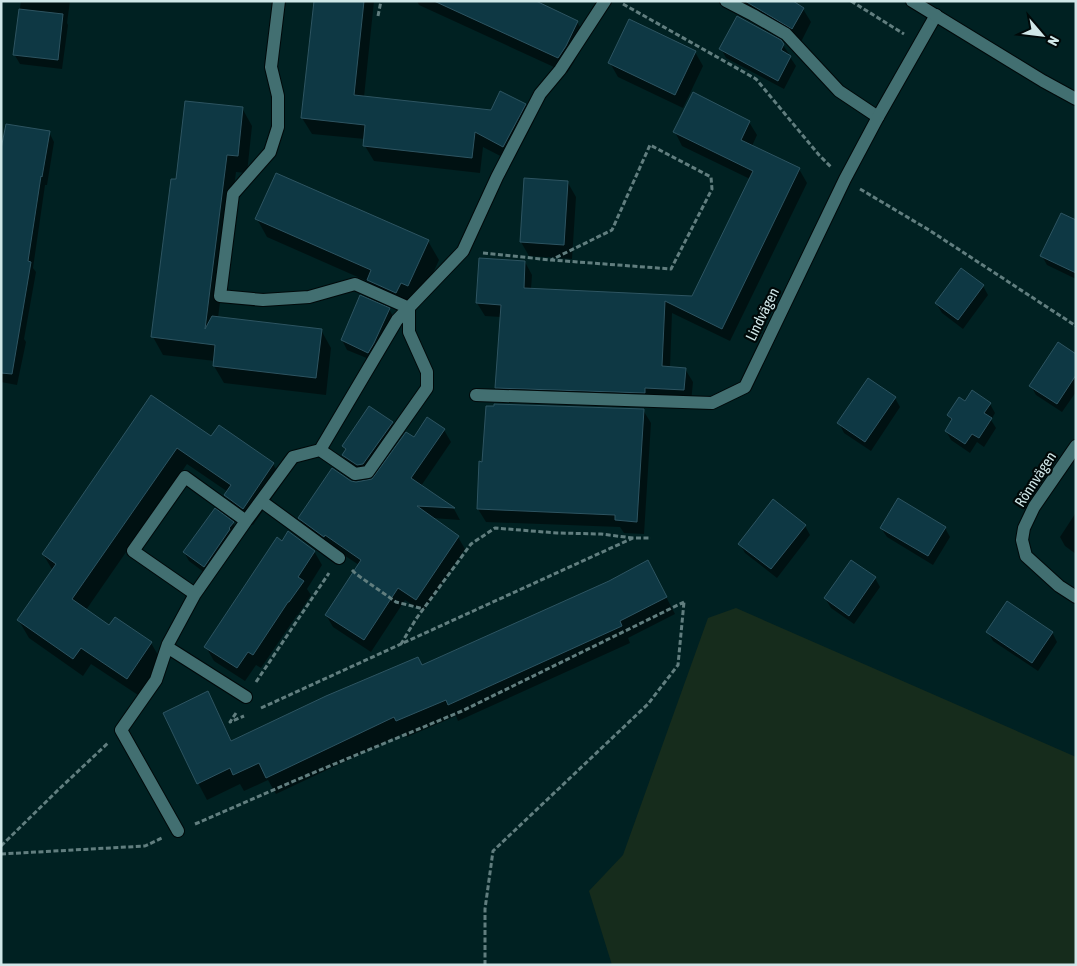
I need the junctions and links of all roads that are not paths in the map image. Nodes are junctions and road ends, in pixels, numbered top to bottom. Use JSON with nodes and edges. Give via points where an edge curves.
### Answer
{"nodes":[{"id":1,"x":279,"y":1,"type":"edge"},
{"id":2,"x":605,"y":1,"type":"edge"},
{"id":3,"x":726,"y":1,"type":"edge"},
{"id":4,"x":912,"y":1,"type":"edge"},
{"id":5,"x":936,"y":15,"type":"junction"},
{"id":6,"x":1076,"y":99,"type":"edge"},
{"id":7,"x":878,"y":118,"type":"junction"},
{"id":8,"x":409,"y":308,"type":"junction"},
{"id":9,"x":476,"y":395,"type":"dead end"},
{"id":10,"x":1076,"y":446,"type":"edge"},
{"id":11,"x":320,"y":450,"type":"junction"},
{"id":12,"x":261,"y":501,"type":"junction"},
{"id":13,"x":246,"y":521,"type":"junction"},
{"id":14,"x":339,"y":558,"type":"road end"},
{"id":15,"x":196,"y":594,"type":"junction"},
{"id":16,"x":1076,"y":597,"type":"edge"},
{"id":17,"x":167,"y":647,"type":"junction"},
{"id":18,"x":246,"y":697,"type":"road end"},
{"id":19,"x":178,"y":831,"type":"road end"}],
"edges":[{"from":1,"to":8,"type":"street","via":[[270,67],[278,96],[278,127],[270,152],[233,194],[220,296],[263,300],[309,297],[355,284]]},
{"from":2,"to":8,"type":"street","via":[[560,70],[540,94],[496,177],[463,251]]},
{"from":3,"to":7,"type":"street","via":[[786,34],[839,91]]},
{"from":4,"to":5,"type":"street"},
{"from":5,"to":6,"type":"street"},
{"from":5,"to":7,"type":"street","name":"Lindvägen"},
{"from":7,"to":9,"type":"street","name":"Lindvägen","via":[[745,386],[712,402]]},
{"from":8,"to":11,"type":"street","via":[[397,320]]},
{"from":8,"to":11,"type":"street","via":[[409,332],[427,372],[426,388],[368,472],[355,474]]},
{"from":10,"to":16,"type":"street","name":"Rönnvägen","via":[[1034,507],[1022,540],[1026,556]]},
{"from":11,"to":12,"type":"street","via":[[293,457]]},
{"from":12,"to":13,"type":"street"},
{"from":12,"to":14,"type":"street"},
{"from":13,"to":15,"type":"street"},
{"from":13,"to":15,"type":"street","via":[[185,476],[133,551]]},
{"from":15,"to":17,"type":"street"},
{"from":17,"to":18,"type":"street"},
{"from":17,"to":19,"type":"street","via":[[156,680],[122,730]]}]}
